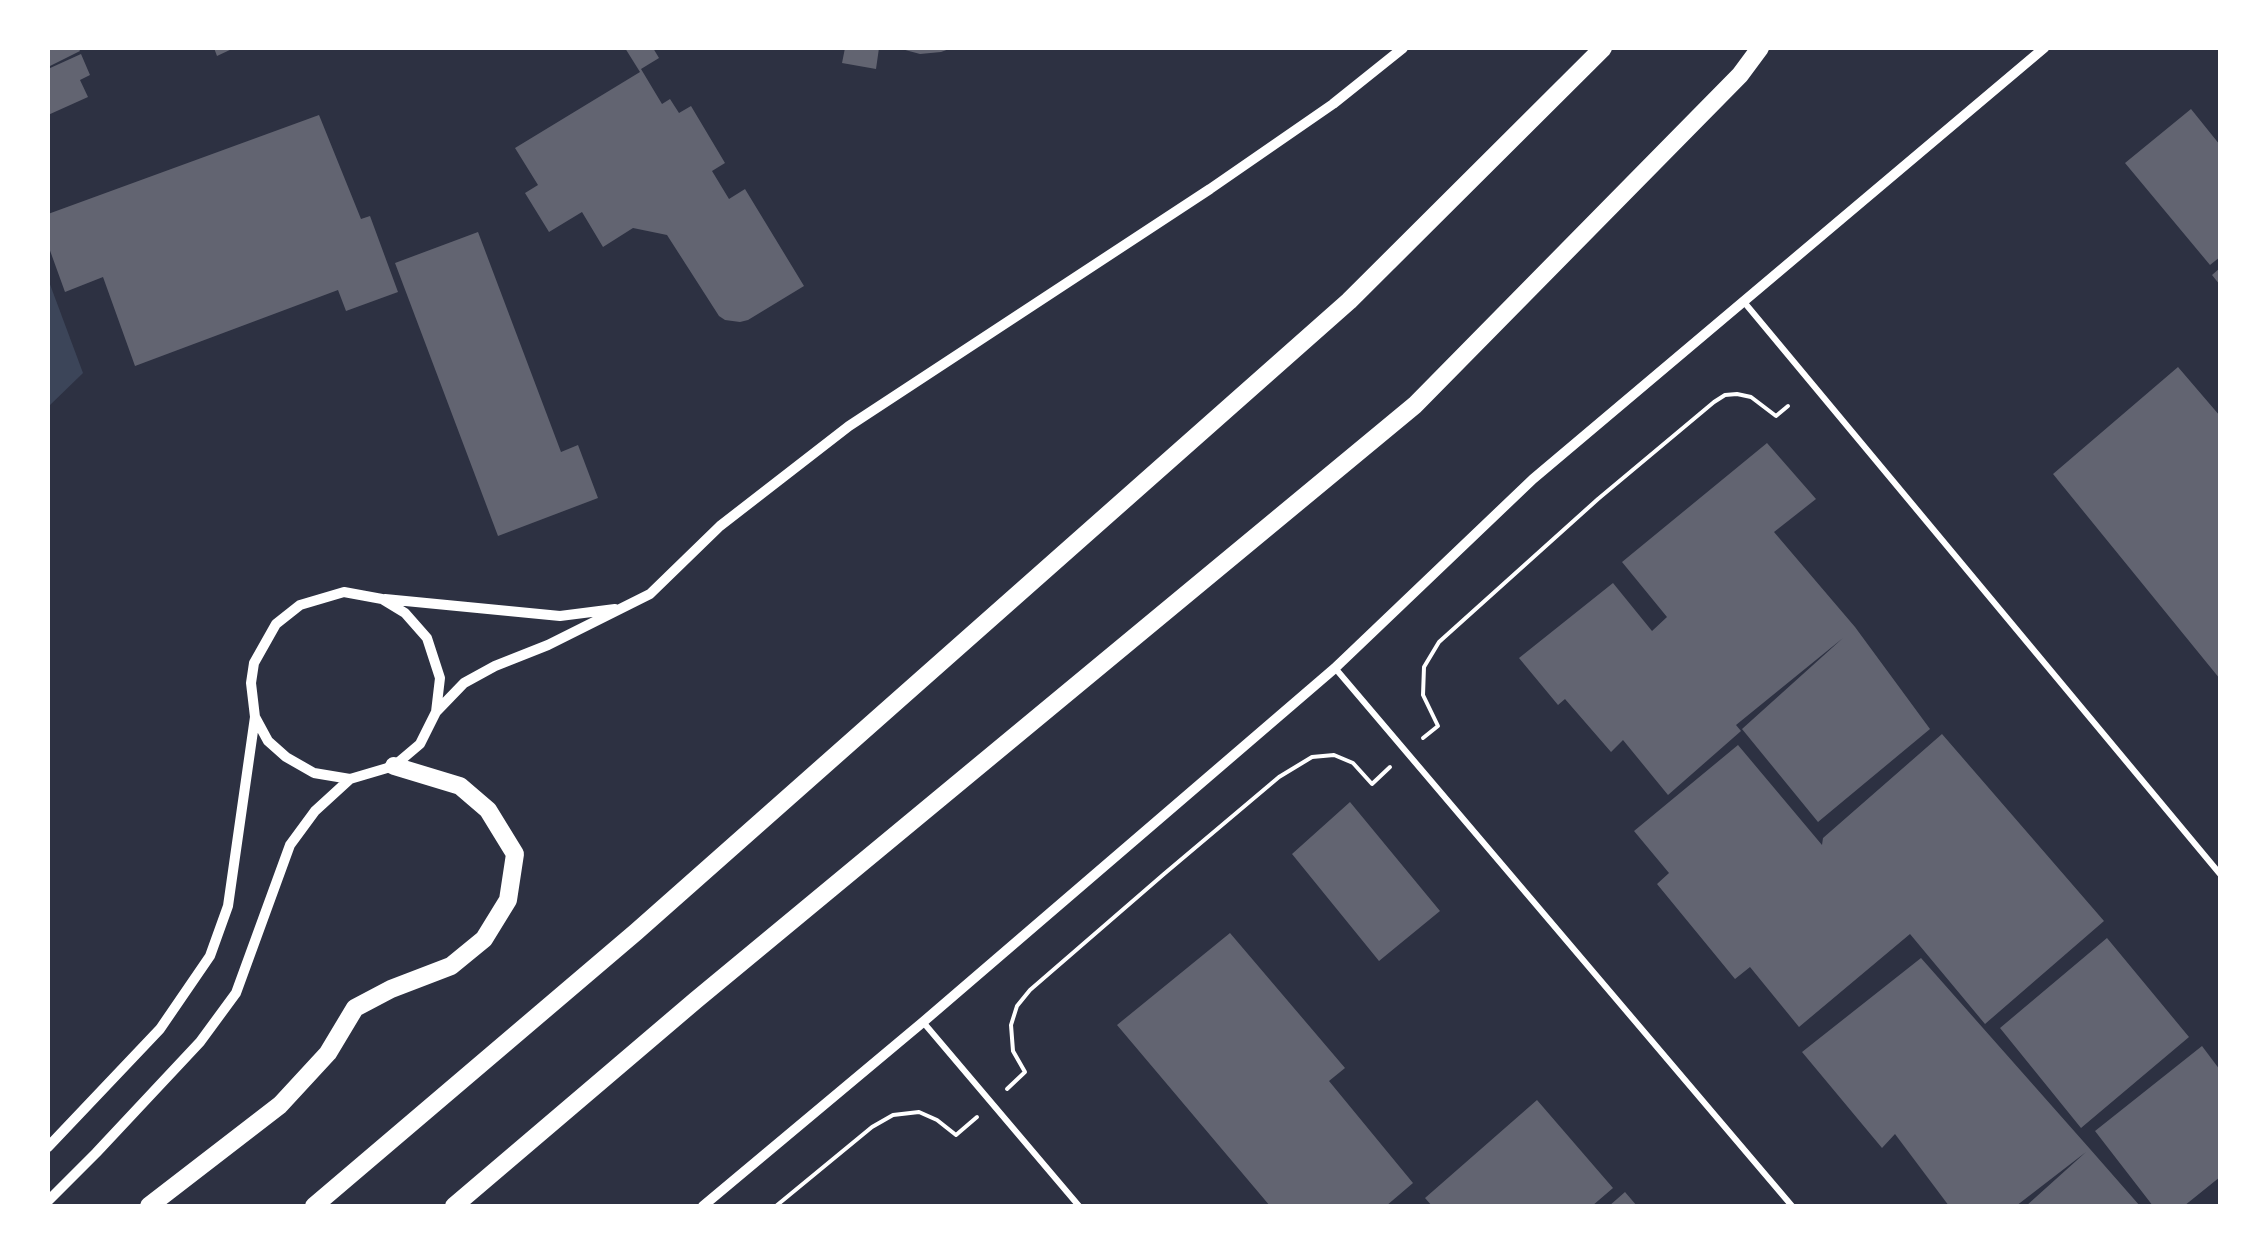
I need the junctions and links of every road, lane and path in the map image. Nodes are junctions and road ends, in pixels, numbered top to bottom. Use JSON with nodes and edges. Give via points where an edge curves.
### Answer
{"nodes":[{"id":1,"x":1403,"y":48,"type":"edge"},
{"id":2,"x":1603,"y":48,"type":"edge"},
{"id":3,"x":1760,"y":48,"type":"edge"},
{"id":4,"x":2044,"y":48,"type":"edge"},
{"id":5,"x":1744,"y":302,"type":"junction"},
{"id":6,"x":1788,"y":406,"type":"dead end"},
{"id":7,"x":382,"y":599,"type":"junction"},
{"id":8,"x":627,"y":607,"type":"junction"},
{"id":9,"x":1335,"y":668,"type":"junction"},
{"id":10,"x":436,"y":712,"type":"junction"},
{"id":11,"x":255,"y":717,"type":"junction"},
{"id":12,"x":1407,"y":752,"type":"junction"},
{"id":13,"x":394,"y":766,"type":"junction"},
{"id":14,"x":350,"y":779,"type":"junction"},
{"id":15,"x":2220,"y":874,"type":"edge"},
{"id":16,"x":923,"y":1022,"type":"junction"},
{"id":17,"x":993,"y":1103,"type":"junction"},
{"id":18,"x":48,"y":1147,"type":"edge"},
{"id":19,"x":48,"y":1201,"type":"edge"},
{"id":20,"x":149,"y":1206,"type":"edge"},
{"id":21,"x":314,"y":1206,"type":"edge"},
{"id":22,"x":454,"y":1206,"type":"edge"},
{"id":23,"x":703,"y":1206,"type":"edge"},
{"id":24,"x":776,"y":1206,"type":"edge"},
{"id":25,"x":1079,"y":1206,"type":"edge"},
{"id":26,"x":1792,"y":1206,"type":"edge"}],
"edges":[{"from":1,"to":8,"type":"street","via":[[1333,104],[1229,176],[849,426],[720,526],[650,594]]},
{"from":2,"to":21,"type":"highway","via":[[1349,301],[636,932]]},
{"from":3,"to":22,"type":"highway","via":[[1740,75],[1414,405]]},
{"from":4,"to":5,"type":"street"},
{"from":5,"to":9,"type":"street","via":[[1533,479]]},
{"from":5,"to":15,"type":"street"},
{"from":6,"to":12,"type":"path","via":[[1776,416],[1751,398],[1737,394],[1714,402],[1598,498],[1439,642],[1424,667],[1423,695],[1438,726]]},
{"from":7,"to":8,"type":"street","via":[[560,616]]},
{"from":7,"to":10,"type":"street","via":[[405,613],[427,638],[440,678]]},
{"from":7,"to":11,"type":"street","via":[[344,592],[300,605],[276,624],[254,663],[251,683]]},
{"from":8,"to":10,"type":"street","via":[[464,683]]},
{"from":9,"to":12,"type":"street"},
{"from":9,"to":16,"type":"street"},
{"from":10,"to":13,"type":"street","via":[[420,744]]},
{"from":11,"to":14,"type":"street","via":[[268,741],[286,757],[314,773]]},
{"from":11,"to":18,"type":"street","via":[[228,906],[210,957],[160,1029]]},
{"from":12,"to":17,"type":"path","via":[[1372,784],[1353,763],[1334,755],[1312,757],[1279,777],[1164,874],[1030,990],[1017,1006],[1011,1025],[1013,1051],[1025,1072]]},
{"from":12,"to":26,"type":"street"},
{"from":13,"to":14,"type":"street"},
{"from":13,"to":20,"type":"highway","via":[[460,786],[488,810],[514,854],[508,900],[484,939],[451,966],[355,1008],[328,1053],[280,1105]]},
{"from":14,"to":19,"type":"street","via":[[315,810],[290,845],[236,993],[200,1042]]},
{"from":16,"to":17,"type":"street"},
{"from":16,"to":23,"type":"street"},
{"from":17,"to":24,"type":"path","via":[[956,1136],[937,1120],[919,1112],[893,1115],[872,1127]]},
{"from":17,"to":25,"type":"street"}]}
